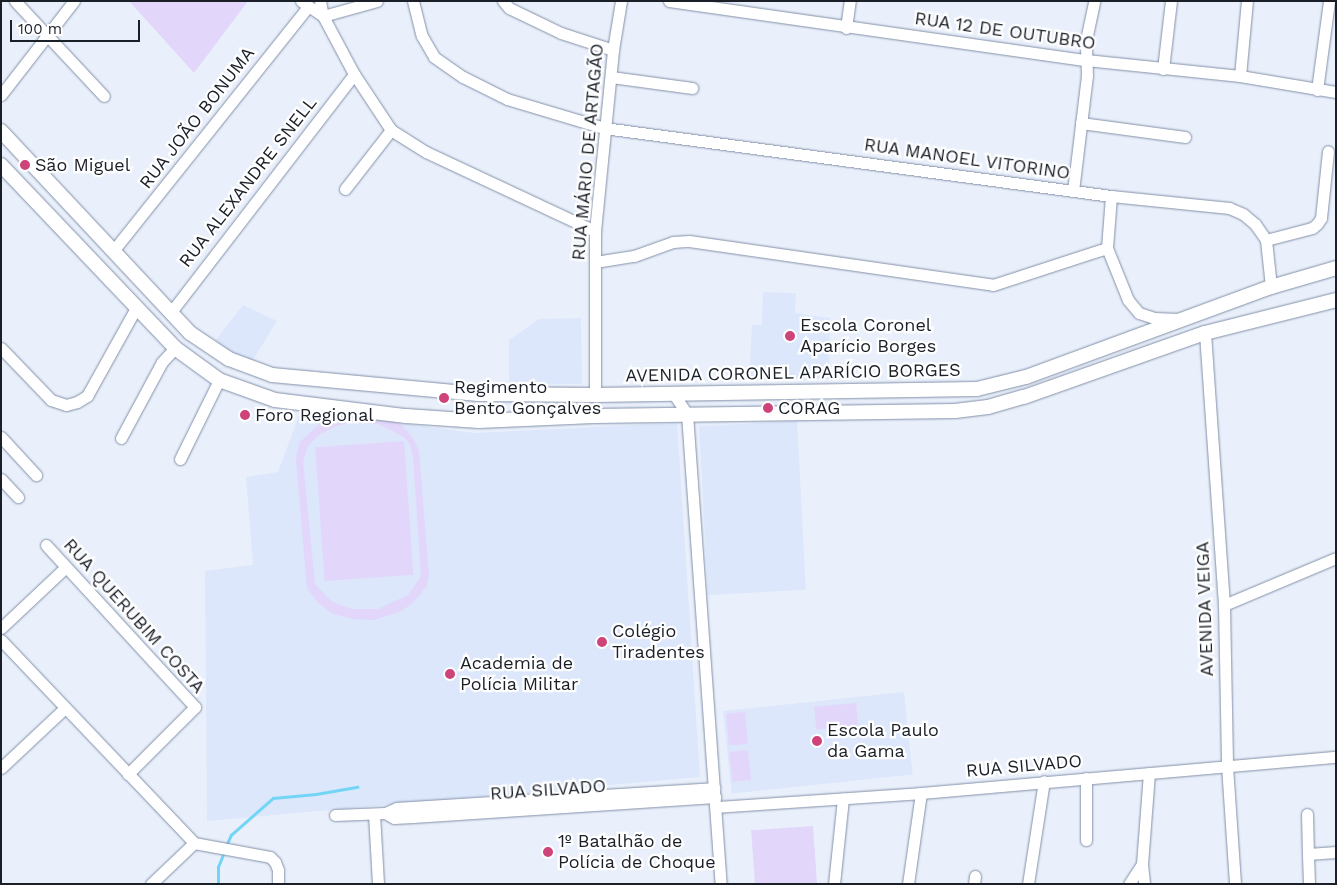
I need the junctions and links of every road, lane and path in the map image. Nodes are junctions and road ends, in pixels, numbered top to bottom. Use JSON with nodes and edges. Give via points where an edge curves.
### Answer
{"nodes":[{"id":1,"x":15,"y":1,"type":"edge"},
{"id":2,"x":74,"y":1,"type":"edge"},
{"id":3,"x":320,"y":1,"type":"edge"},
{"id":4,"x":377,"y":1,"type":"edge"},
{"id":5,"x":413,"y":1,"type":"edge"},
{"id":6,"x":504,"y":1,"type":"edge"},
{"id":7,"x":621,"y":1,"type":"edge"},
{"id":8,"x":669,"y":1,"type":"edge"},
{"id":9,"x":850,"y":1,"type":"edge"},
{"id":10,"x":1094,"y":1,"type":"edge"},
{"id":11,"x":1171,"y":1,"type":"edge"},
{"id":12,"x":1247,"y":1,"type":"edge"},
{"id":13,"x":1329,"y":1,"type":"edge"},
{"id":14,"x":305,"y":4,"type":"edge"},
{"id":15,"x":323,"y":16,"type":"junction"},
{"id":16,"x":846,"y":28,"type":"junction"},
{"id":17,"x":47,"y":35,"type":"junction"},
{"id":18,"x":612,"y":50,"type":"junction"},
{"id":19,"x":1086,"y":60,"type":"junction"},
{"id":20,"x":1162,"y":69,"type":"junction"},
{"id":21,"x":354,"y":74,"type":"junction"},
{"id":22,"x":1240,"y":76,"type":"junction"},
{"id":23,"x":611,"y":77,"type":"junction"},
{"id":24,"x":692,"y":88,"type":"dead end"},
{"id":25,"x":1317,"y":90,"type":"junction"},
{"id":26,"x":1336,"y":92,"type":"edge"},
{"id":27,"x":1,"y":95,"type":"edge"},
{"id":28,"x":104,"y":96,"type":"dead end"},
{"id":29,"x":1081,"y":123,"type":"junction"},
{"id":30,"x":604,"y":128,"type":"junction"},
{"id":31,"x":391,"y":130,"type":"junction"},
{"id":32,"x":1,"y":131,"type":"edge"},
{"id":33,"x":1185,"y":137,"type":"dead end"},
{"id":34,"x":1328,"y":151,"type":"dead end"},
{"id":35,"x":1,"y":165,"type":"edge"},
{"id":36,"x":345,"y":189,"type":"dead end"},
{"id":37,"x":1073,"y":191,"type":"junction"},
{"id":38,"x":1111,"y":196,"type":"junction"},
{"id":39,"x":595,"y":231,"type":"junction"},
{"id":40,"x":1266,"y":240,"type":"junction"},
{"id":41,"x":1107,"y":248,"type":"junction"},
{"id":42,"x":113,"y":251,"type":"junction"},
{"id":43,"x":595,"y":262,"type":"junction"},
{"id":44,"x":1336,"y":268,"type":"edge"},
{"id":45,"x":1336,"y":276,"type":"edge"},
{"id":46,"x":1271,"y":287,"type":"junction"},
{"id":47,"x":1336,"y":294,"type":"edge"},
{"id":48,"x":1336,"y":300,"type":"edge"},
{"id":49,"x":136,"y":308,"type":"junction"},
{"id":50,"x":1210,"y":311,"type":"junction"},
{"id":51,"x":171,"y":312,"type":"junction"},
{"id":52,"x":1187,"y":319,"type":"junction"},
{"id":53,"x":1212,"y":331,"type":"junction"},
{"id":54,"x":1,"y":348,"type":"edge"},
{"id":55,"x":175,"y":348,"type":"junction"},
{"id":56,"x":219,"y":380,"type":"junction"},
{"id":57,"x":673,"y":393,"type":"junction"},
{"id":58,"x":595,"y":396,"type":"junction"},
{"id":59,"x":687,"y":414,"type":"junction"},
{"id":60,"x":1,"y":436,"type":"edge"},
{"id":61,"x":121,"y":438,"type":"dead end"},
{"id":62,"x":180,"y":459,"type":"dead end"},
{"id":63,"x":36,"y":475,"type":"dead end"},
{"id":64,"x":1,"y":479,"type":"edge"},
{"id":65,"x":18,"y":497,"type":"dead end"},
{"id":66,"x":46,"y":545,"type":"dead end"},
{"id":67,"x":1336,"y":558,"type":"edge"},
{"id":68,"x":66,"y":567,"type":"junction"},
{"id":69,"x":1224,"y":605,"type":"junction"},
{"id":70,"x":1,"y":628,"type":"edge"},
{"id":71,"x":1,"y":640,"type":"edge"},
{"id":72,"x":65,"y":708,"type":"junction"},
{"id":73,"x":1336,"y":757,"type":"edge"},
{"id":74,"x":1227,"y":766,"type":"junction"},
{"id":75,"x":1,"y":768,"type":"edge"},
{"id":76,"x":1149,"y":773,"type":"junction"},
{"id":77,"x":128,"y":774,"type":"junction"},
{"id":78,"x":1086,"y":778,"type":"junction"},
{"id":79,"x":1044,"y":781,"type":"junction"},
{"id":80,"x":921,"y":793,"type":"junction"},
{"id":81,"x":715,"y":797,"type":"junction"},
{"id":82,"x":843,"y":798,"type":"junction"},
{"id":83,"x":379,"y":813,"type":"junction"},
{"id":84,"x":1307,"y":814,"type":"dead end"},
{"id":85,"x":335,"y":815,"type":"dead end"},
{"id":86,"x":1086,"y":840,"type":"dead end"},
{"id":87,"x":194,"y":843,"type":"junction"},
{"id":88,"x":1336,"y":852,"type":"edge"},
{"id":89,"x":1308,"y":854,"type":"junction"},
{"id":90,"x":1142,"y":864,"type":"junction"},
{"id":91,"x":151,"y":884,"type":"edge"},
{"id":92,"x":278,"y":884,"type":"edge"},
{"id":93,"x":378,"y":884,"type":"edge"},
{"id":94,"x":721,"y":884,"type":"edge"},
{"id":95,"x":834,"y":884,"type":"edge"},
{"id":96,"x":908,"y":884,"type":"edge"},
{"id":97,"x":1028,"y":884,"type":"edge"},
{"id":98,"x":1129,"y":884,"type":"edge"},
{"id":99,"x":1144,"y":884,"type":"edge"},
{"id":100,"x":1235,"y":884,"type":"edge"},
{"id":101,"x":1309,"y":884,"type":"edge"}],
"edges":[{"from":1,"to":17,"type":"street"},
{"from":2,"to":17,"type":"street"},
{"from":3,"to":15,"type":"street"},
{"from":4,"to":15,"type":"street"},
{"from":5,"to":30,"type":"street","name":"RUA MANOEL VITORINO","via":[[422,36],[434,57],[463,77],[507,99]]},
{"from":6,"to":18,"type":"street","via":[[509,8],[561,33]]},
{"from":7,"to":18,"type":"street","name":"RUA MÁRIO DE ARTAGÃO"},
{"from":8,"to":16,"type":"street","name":"RUA 12 DE OUTUBRO"},
{"from":9,"to":16,"type":"street"},
{"from":10,"to":19,"type":"street","via":[[1086,40]]},
{"from":11,"to":20,"type":"street"},
{"from":12,"to":22,"type":"street"},
{"from":13,"to":25,"type":"street"},
{"from":14,"to":15,"type":"street"},
{"from":14,"to":42,"type":"street","name":"RUA JOÃO BONUMA"},
{"from":15,"to":21,"type":"street"},
{"from":16,"to":19,"type":"street","name":"RUA 12 DE OUTUBRO"},
{"from":17,"to":27,"type":"street"},
{"from":17,"to":28,"type":"street"},
{"from":18,"to":23,"type":"street","name":"RUA MÁRIO DE ARTAGÃO"},
{"from":19,"to":20,"type":"street","name":"RUA 12 DE OUTUBRO"},
{"from":19,"to":29,"type":"street"},
{"from":20,"to":22,"type":"street","name":"RUA 12 DE OUTUBRO"},
{"from":21,"to":31,"type":"street"},
{"from":21,"to":51,"type":"street","name":"RUA ALEXANDRE SNELL"},
{"from":22,"to":25,"type":"street","name":"RUA 12 DE OUTUBRO"},
{"from":23,"to":24,"type":"street"},
{"from":23,"to":30,"type":"street","name":"RUA MÁRIO DE ARTAGÃO"},
{"from":25,"to":26,"type":"street","name":"RUA 12 DE OUTUBRO"},
{"from":29,"to":33,"type":"street"},
{"from":29,"to":37,"type":"street"},
{"from":30,"to":37,"type":"street","name":"RUA MANOEL VITORINO"},
{"from":30,"to":39,"type":"street","name":"RUA MÁRIO DE ARTAGÃO"},
{"from":31,"to":36,"type":"street"},
{"from":31,"to":39,"type":"street","via":[[426,152]]},
{"from":32,"to":42,"type":"main road","name":"AVENIDA CORONEL APARÍCIO BORGES"},
{"from":34,"to":40,"type":"street","via":[[1321,218],[1317,224]]},
{"from":35,"to":49,"type":"main road"},
{"from":37,"to":38,"type":"street","name":"RUA MANOEL VITORINO"},
{"from":38,"to":40,"type":"street","name":"RUA MANOEL VITORINO","via":[[1229,208],[1255,224]]},
{"from":38,"to":41,"type":"street"},
{"from":39,"to":43,"type":"street","name":"RUA MÁRIO DE ARTAGÃO"},
{"from":40,"to":46,"type":"street"},
{"from":41,"to":43,"type":"street","via":[[993,285],[689,241],[673,242],[634,256]]},
{"from":41,"to":52,"type":"street","via":[[1128,300],[1139,313],[1154,318]]},
{"from":42,"to":51,"type":"main road","name":"AVENIDA CORONEL APARÍCIO BORGES"},
{"from":43,"to":58,"type":"street","name":"RUA MÁRIO DE ARTAGÃO"},
{"from":44,"to":46,"type":"main road","name":"AVENIDA CORONEL APARÍCIO BORGES"},
{"from":45,"to":50,"type":"main road"},
{"from":46,"to":50,"type":"main road","name":"AVENIDA CORONEL APARÍCIO BORGES"},
{"from":47,"to":53,"type":"main road"},
{"from":48,"to":53,"type":"main road"},
{"from":49,"to":54,"type":"street","via":[[87,396],[77,402],[66,405],[51,400]]},
{"from":49,"to":55,"type":"main road"},
{"from":50,"to":52,"type":"main road","name":"AVENIDA CORONEL APARÍCIO BORGES"},
{"from":51,"to":58,"type":"main road","name":"AVENIDA CORONEL APARÍCIO BORGES","via":[[208,347],[248,368],[272,376],[478,394]]},
{"from":52,"to":57,"type":"main road","name":"AVENIDA CORONEL APARÍCIO BORGES","via":[[1026,377],[977,389]]},
{"from":53,"to":59,"type":"main road","via":[[988,407],[954,411]]},
{"from":53,"to":69,"type":"street","name":"AVENIDA VEIGA"},
{"from":55,"to":56,"type":"main road"},
{"from":55,"to":61,"type":"street","via":[[162,362]]},
{"from":56,"to":59,"type":"main road","via":[[275,400],[430,418],[479,421]]},
{"from":56,"to":62,"type":"street"},
{"from":57,"to":58,"type":"main road","name":"AVENIDA CORONEL APARÍCIO BORGES"},
{"from":57,"to":59,"type":"street"},
{"from":59,"to":81,"type":"street"},
{"from":60,"to":63,"type":"street"},
{"from":64,"to":65,"type":"street"},
{"from":66,"to":68,"type":"street","name":"RUA QUERUBIM COSTA"},
{"from":67,"to":69,"type":"street"},
{"from":68,"to":70,"type":"street"},
{"from":68,"to":77,"type":"street","name":"RUA QUERUBIM COSTA","via":[[195,707]]},
{"from":69,"to":74,"type":"street","name":"AVENIDA VEIGA"},
{"from":71,"to":72,"type":"street"},
{"from":72,"to":75,"type":"street"},
{"from":72,"to":77,"type":"street"},
{"from":73,"to":74,"type":"street","name":"RUA SILVADO"},
{"from":74,"to":76,"type":"street","name":"RUA SILVADO"},
{"from":74,"to":100,"type":"street","name":"AVENIDA VEIGA"},
{"from":76,"to":78,"type":"street","name":"RUA SILVADO"},
{"from":76,"to":90,"type":"street"},
{"from":77,"to":87,"type":"street"},
{"from":78,"to":79,"type":"street","name":"RUA SILVADO"},
{"from":78,"to":86,"type":"street"},
{"from":79,"to":80,"type":"street","name":"RUA SILVADO"},
{"from":79,"to":97,"type":"street"},
{"from":80,"to":82,"type":"street","name":"RUA SILVADO"},
{"from":80,"to":96,"type":"street"},
{"from":81,"to":82,"type":"street","name":"RUA SILVADO"},
{"from":81,"to":83,"type":"street","name":"RUA SILVADO","via":[[693,794],[412,812],[396,808]]},
{"from":81,"to":94,"type":"street"},
{"from":82,"to":95,"type":"street"},
{"from":83,"to":85,"type":"street","name":"RUA SILVADO"},
{"from":83,"to":93,"type":"street"},
{"from":84,"to":89,"type":"street"},
{"from":87,"to":91,"type":"street"},
{"from":87,"to":92,"type":"street","via":[[270,857],[278,870]]},
{"from":88,"to":89,"type":"street"},
{"from":89,"to":101,"type":"street"},
{"from":90,"to":98,"type":"street"},
{"from":90,"to":99,"type":"street"}]}
